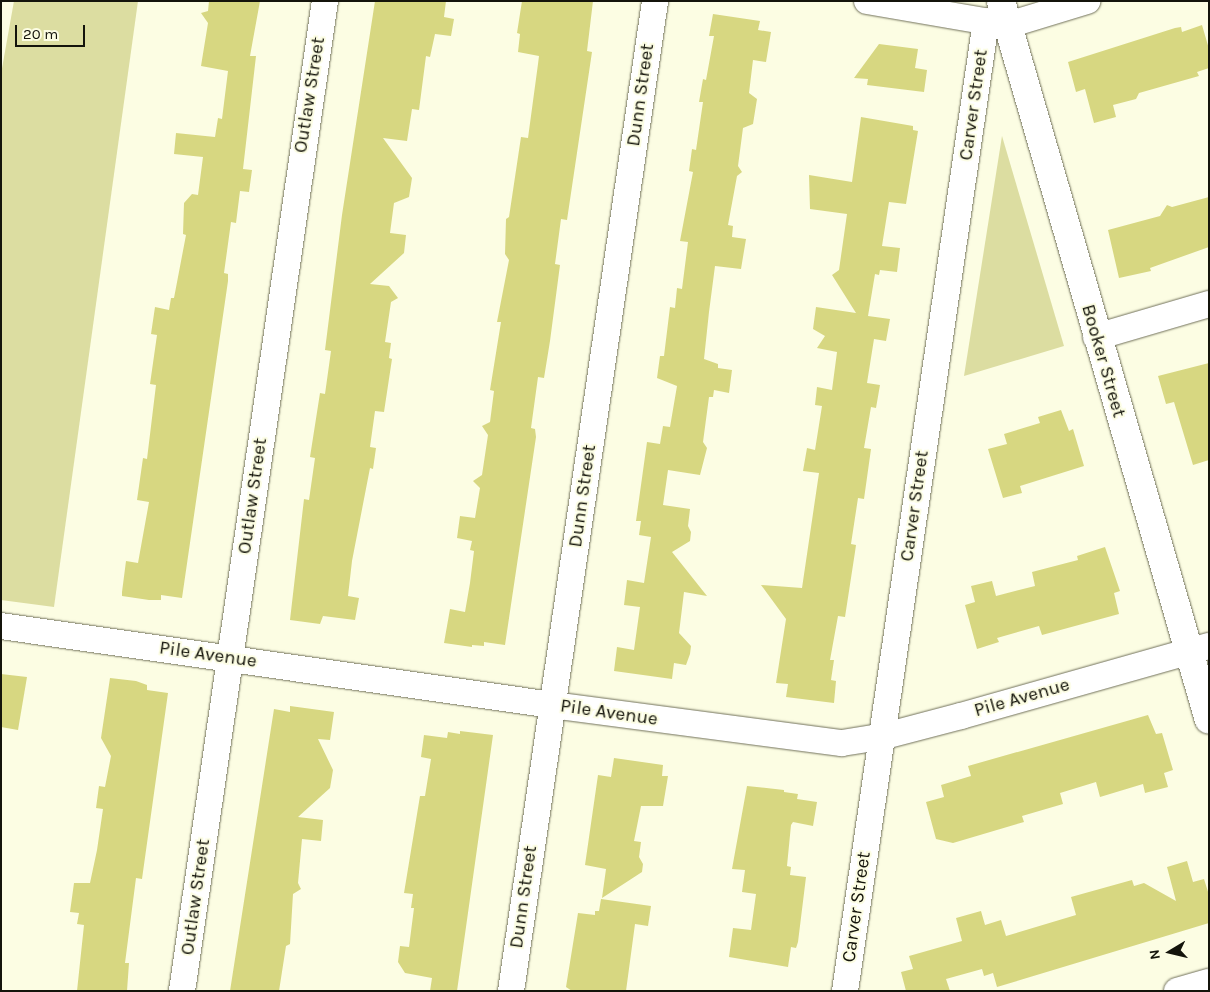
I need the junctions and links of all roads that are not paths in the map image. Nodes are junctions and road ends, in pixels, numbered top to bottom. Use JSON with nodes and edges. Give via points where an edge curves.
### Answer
{"nodes":[{"id":1,"x":324,"y":1,"type":"edge"},
{"id":2,"x":655,"y":1,"type":"edge"},
{"id":3,"x":867,"y":1,"type":"edge"},
{"id":4,"x":1087,"y":1,"type":"edge"},
{"id":5,"x":998,"y":16,"type":"edge"},
{"id":6,"x":1209,"y":304,"type":"edge"},
{"id":7,"x":1096,"y":337,"type":"junction"},
{"id":8,"x":1,"y":626,"type":"edge"},
{"id":9,"x":1199,"y":649,"type":"edge"},
{"id":10,"x":230,"y":659,"type":"junction"},
{"id":11,"x":552,"y":705,"type":"junction"},
{"id":12,"x":1209,"y":720,"type":"edge"},
{"id":13,"x":881,"y":737,"type":"junction"},
{"id":14,"x":1209,"y":982,"type":"edge"},
{"id":15,"x":182,"y":991,"type":"edge"},
{"id":16,"x":511,"y":991,"type":"edge"},
{"id":17,"x":844,"y":991,"type":"edge"},
{"id":18,"x":1177,"y":991,"type":"edge"}],
"edges":[{"from":1,"to":10,"type":"street","name":"Outlaw Street"},
{"from":2,"to":11,"type":"street","name":"Dunn Street"},
{"from":3,"to":5,"type":"street"},
{"from":4,"to":5,"type":"street"},
{"from":5,"to":7,"type":"street","name":"Booker Street"},
{"from":5,"to":13,"type":"street","name":"Carver Street"},
{"from":6,"to":7,"type":"street"},
{"from":7,"to":9,"type":"street","name":"Booker Street"},
{"from":8,"to":10,"type":"street","name":"Pile Avenue"},
{"from":9,"to":12,"type":"street","name":"Booker Street"},
{"from":9,"to":13,"type":"street","name":"Pile Avenue"},
{"from":10,"to":11,"type":"street","name":"Pile Avenue"},
{"from":10,"to":15,"type":"street","name":"Outlaw Street"},
{"from":11,"to":13,"type":"street","name":"Pile Avenue","via":[[842,743]]},
{"from":11,"to":16,"type":"street","name":"Dunn Street"},
{"from":13,"to":17,"type":"street","name":"Carver Street"},
{"from":14,"to":18,"type":"street"}]}
